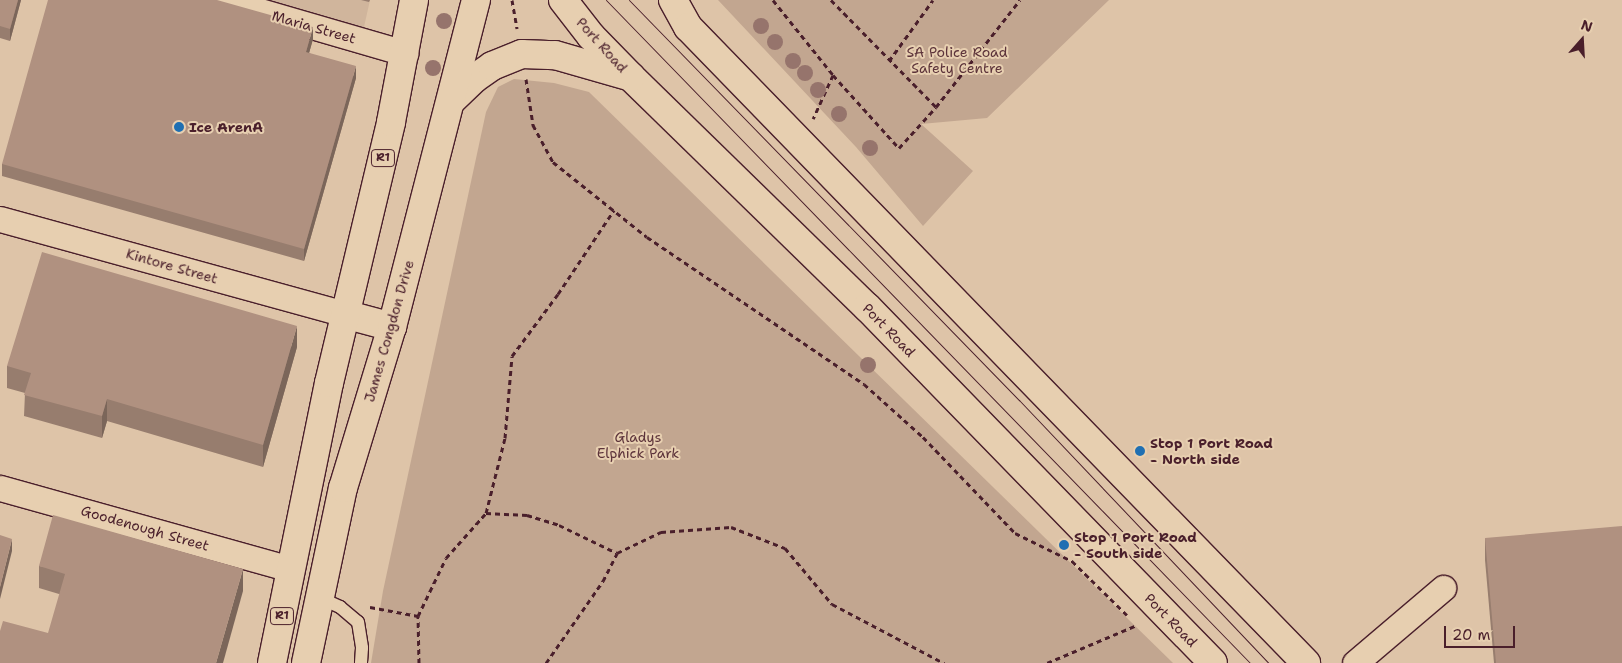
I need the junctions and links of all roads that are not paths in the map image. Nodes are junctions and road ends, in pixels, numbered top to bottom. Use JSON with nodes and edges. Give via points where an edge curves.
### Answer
{"nodes":[{"id":1,"x":222,"y":0,"type":"edge"},
{"id":2,"x":414,"y":0,"type":"edge"},
{"id":3,"x":476,"y":0,"type":"edge"},
{"id":4,"x":563,"y":0,"type":"edge"},
{"id":5,"x":656,"y":0,"type":"edge"},
{"id":6,"x":674,"y":0,"type":"edge"},
{"id":7,"x":688,"y":27,"type":"junction"},
{"id":8,"x":405,"y":53,"type":"junction"},
{"id":9,"x":631,"y":77,"type":"junction"},
{"id":10,"x":451,"y":101,"type":"junction"},
{"id":11,"x":0,"y":219,"type":"edge"},
{"id":12,"x":344,"y":314,"type":"junction"},
{"id":13,"x":392,"y":326,"type":"junction"},
{"id":14,"x":0,"y":488,"type":"edge"},
{"id":15,"x":291,"y":569,"type":"junction"},
{"id":16,"x":323,"y":588,"type":"junction"},
{"id":17,"x":1443,"y":588,"type":"dead end"},
{"id":18,"x":272,"y":663,"type":"edge"},
{"id":19,"x":306,"y":663,"type":"edge"},
{"id":20,"x":360,"y":663,"type":"edge"},
{"id":21,"x":1213,"y":663,"type":"edge"},
{"id":22,"x":1306,"y":663,"type":"edge"},
{"id":23,"x":1356,"y":663,"type":"edge"}],
"edges":[{"from":1,"to":8,"type":"street","name":"Maria Street"},
{"from":2,"to":8,"type":"main road","number":"R1"},
{"from":3,"to":10,"type":"main road","name":"James Congdon Drive","number":"R1"},
{"from":4,"to":9,"type":"main road","name":"Port Road","via":[[591,36]]},
{"from":5,"to":7,"type":"main road"},
{"from":6,"to":7,"type":"main road"},
{"from":7,"to":22,"type":"main road"},
{"from":8,"to":12,"type":"main road","number":"R1"},
{"from":9,"to":10,"type":"main road","via":[[555,55],[522,54],[492,66]]},
{"from":9,"to":21,"type":"main road","name":"Port Road","via":[[867,307]]},
{"from":10,"to":13,"type":"main road","name":"James Congdon Drive","number":"R1"},
{"from":11,"to":12,"type":"street","name":"Kintore Street"},
{"from":12,"to":13,"type":"main road"},
{"from":12,"to":15,"type":"main road","number":"R1"},
{"from":13,"to":16,"type":"main road","name":"James Congdon Drive","number":"R1","via":[[343,488]]},
{"from":14,"to":15,"type":"street","name":"Goodenough Street"},
{"from":15,"to":16,"type":"main road"},
{"from":15,"to":18,"type":"main road","number":"R1"},
{"from":16,"to":19,"type":"main road","name":"James Congdon Drive","number":"R1"},
{"from":16,"to":20,"type":"lane","via":[[358,622],[362,648]]},
{"from":17,"to":23,"type":"street"}]}
